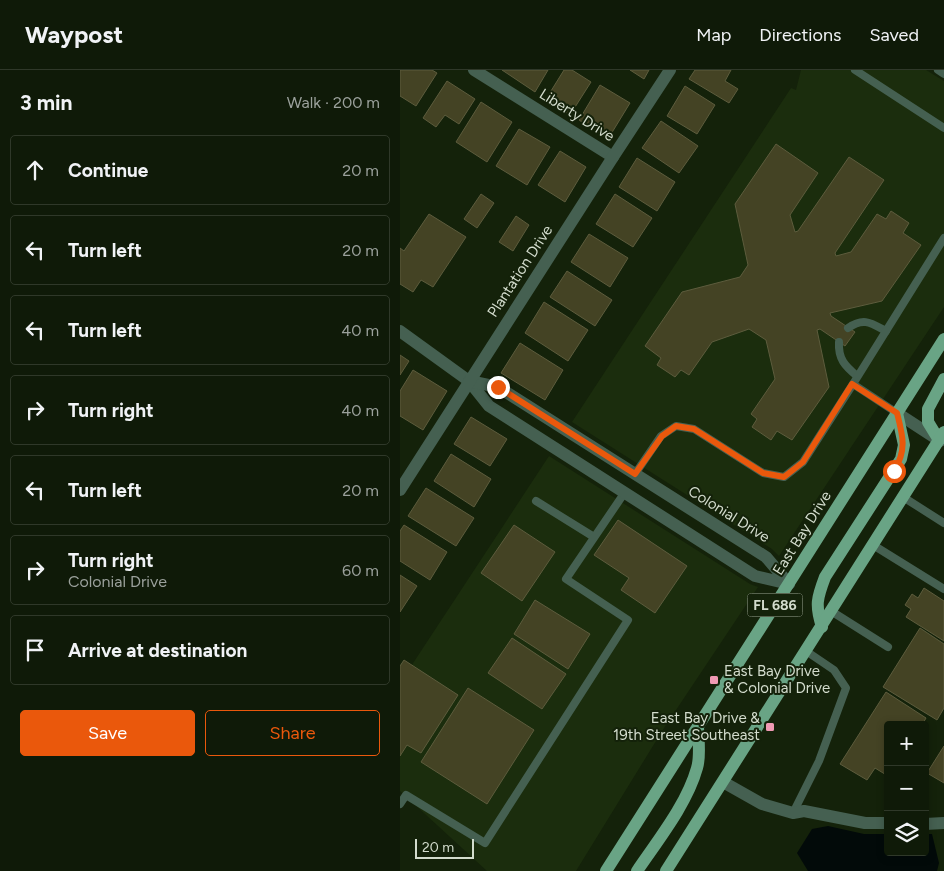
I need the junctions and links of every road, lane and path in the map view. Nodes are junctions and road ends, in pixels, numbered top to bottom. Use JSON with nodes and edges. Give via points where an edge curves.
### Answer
{"nodes":[{"id":1,"x":474,"y":70,"type":"edge"},
{"id":2,"x":670,"y":70,"type":"edge"},
{"id":3,"x":855,"y":70,"type":"edge"},
{"id":4,"x":938,"y":70,"type":"edge"},
{"id":5,"x":944,"y":74,"type":"edge"},
{"id":6,"x":944,"y":128,"type":"edge"},
{"id":7,"x":613,"y":157,"type":"junction"},
{"id":8,"x":944,"y":238,"type":"edge"},
{"id":9,"x":848,"y":328,"type":"dead end"},
{"id":10,"x":886,"y":331,"type":"junction"},
{"id":11,"x":400,"y":332,"type":"edge"},
{"id":12,"x":944,"y":339,"type":"edge"},
{"id":13,"x":839,"y":342,"type":"dead end"},
{"id":14,"x":857,"y":376,"type":"junction"},
{"id":15,"x":944,"y":379,"type":"edge"},
{"id":16,"x":469,"y":381,"type":"junction"},
{"id":17,"x":852,"y":384,"type":"junction"},
{"id":18,"x":897,"y":413,"type":"junction"},
{"id":19,"x":942,"y":439,"type":"edge"},
{"id":20,"x":635,"y":474,"type":"junction"},
{"id":21,"x":400,"y":490,"type":"edge"},
{"id":22,"x":625,"y":492,"type":"junction"},
{"id":23,"x":903,"y":497,"type":"junction"},
{"id":24,"x":536,"y":501,"type":"dead end"},
{"id":25,"x":944,"y":523,"type":"edge"},
{"id":26,"x":594,"y":537,"type":"junction"},
{"id":27,"x":873,"y":545,"type":"junction"},
{"id":28,"x":789,"y":584,"type":"junction"},
{"id":29,"x":944,"y":589,"type":"edge"},
{"id":30,"x":831,"y":611,"type":"junction"},
{"id":31,"x":822,"y":627,"type":"junction"},
{"id":32,"x":888,"y":648,"type":"dead end"},
{"id":33,"x":806,"y":651,"type":"junction"},
{"id":34,"x":698,"y":726,"type":"junction"},
{"id":35,"x":723,"y":782,"type":"junction"},
{"id":36,"x":403,"y":793,"type":"edge"},
{"id":37,"x":400,"y":804,"type":"edge"},
{"id":38,"x":793,"y":813,"type":"junction"},
{"id":39,"x":884,"y":823,"type":"edge"},
{"id":40,"x":929,"y":824,"type":"edge"},
{"id":41,"x":944,"y":824,"type":"edge"},
{"id":42,"x":606,"y":871,"type":"edge"},
{"id":43,"x":637,"y":871,"type":"edge"},
{"id":44,"x":666,"y":871,"type":"edge"}],
"edges":[{"from":1,"to":7,"type":"street","name":"Liberty Drive"},
{"from":2,"to":7,"type":"street","name":"Plantation Drive"},
{"from":3,"to":6,"type":"lane"},
{"from":4,"to":5,"type":"lane"},
{"from":7,"to":16,"type":"street","name":"Plantation Drive"},
{"from":8,"to":10,"type":"lane"},
{"from":9,"to":10,"type":"lane","via":[[856,322],[864,322]]},
{"from":10,"to":14,"type":"lane"},
{"from":11,"to":16,"type":"street","name":"Colonial Drive"},
{"from":12,"to":18,"type":"main road","name":"East Bay Drive","number":"FL 686"},
{"from":13,"to":14,"type":"lane","via":[[842,360]]},
{"from":14,"to":17,"type":"lane"},
{"from":15,"to":19,"type":"main road","via":[[928,409],[928,422]]},
{"from":16,"to":20,"type":"street","name":"Colonial Drive","via":[[498,387]]},
{"from":16,"to":21,"type":"street","name":"Plantation Drive"},
{"from":16,"to":22,"type":"street","name":"Colonial Drive","via":[[489,406]]},
{"from":17,"to":18,"type":"lane"},
{"from":17,"to":20,"type":"lane","via":[[803,462],[784,477],[763,473],[694,429],[676,426],[662,436]]},
{"from":18,"to":19,"type":"street"},
{"from":18,"to":28,"type":"main road","name":"East Bay Drive","number":"FL 686"},
{"from":18,"to":31,"type":"main road","via":[[904,445],[901,459],[825,578],[816,612]]},
{"from":19,"to":23,"type":"main road","number":"FL 686"},
{"from":20,"to":28,"type":"street","name":"Colonial Drive","via":[[766,557]]},
{"from":22,"to":26,"type":"lane"},
{"from":22,"to":28,"type":"street","name":"Colonial Drive","via":[[755,576]]},
{"from":23,"to":25,"type":"lane"},
{"from":23,"to":27,"type":"main road","number":"FL 686"},
{"from":24,"to":26,"type":"lane"},
{"from":26,"to":36,"type":"lane","via":[[566,579],[628,620],[485,843]]},
{"from":27,"to":29,"type":"lane"},
{"from":27,"to":30,"type":"main road","number":"FL 686"},
{"from":28,"to":34,"type":"main road","name":"East Bay Drive","number":"FL 686"},
{"from":30,"to":31,"type":"main road","number":"FL 686"},
{"from":30,"to":32,"type":"lane"},
{"from":31,"to":33,"type":"main road","number":"FL 686"},
{"from":33,"to":35,"type":"main road","number":"FL 686"},
{"from":33,"to":38,"type":"lane","via":[[834,670],[846,688],[819,761]]},
{"from":34,"to":42,"type":"main road","name":"East Bay Drive","number":"FL 686"},
{"from":34,"to":43,"type":"main road","via":[[697,767],[692,782]]},
{"from":35,"to":38,"type":"street","via":[[762,804]]},
{"from":35,"to":44,"type":"main road","number":"FL 686"},
{"from":36,"to":37,"type":"lane"},
{"from":38,"to":39,"type":"street","via":[[804,811],[865,823]]},
{"from":40,"to":41,"type":"street"}]}
